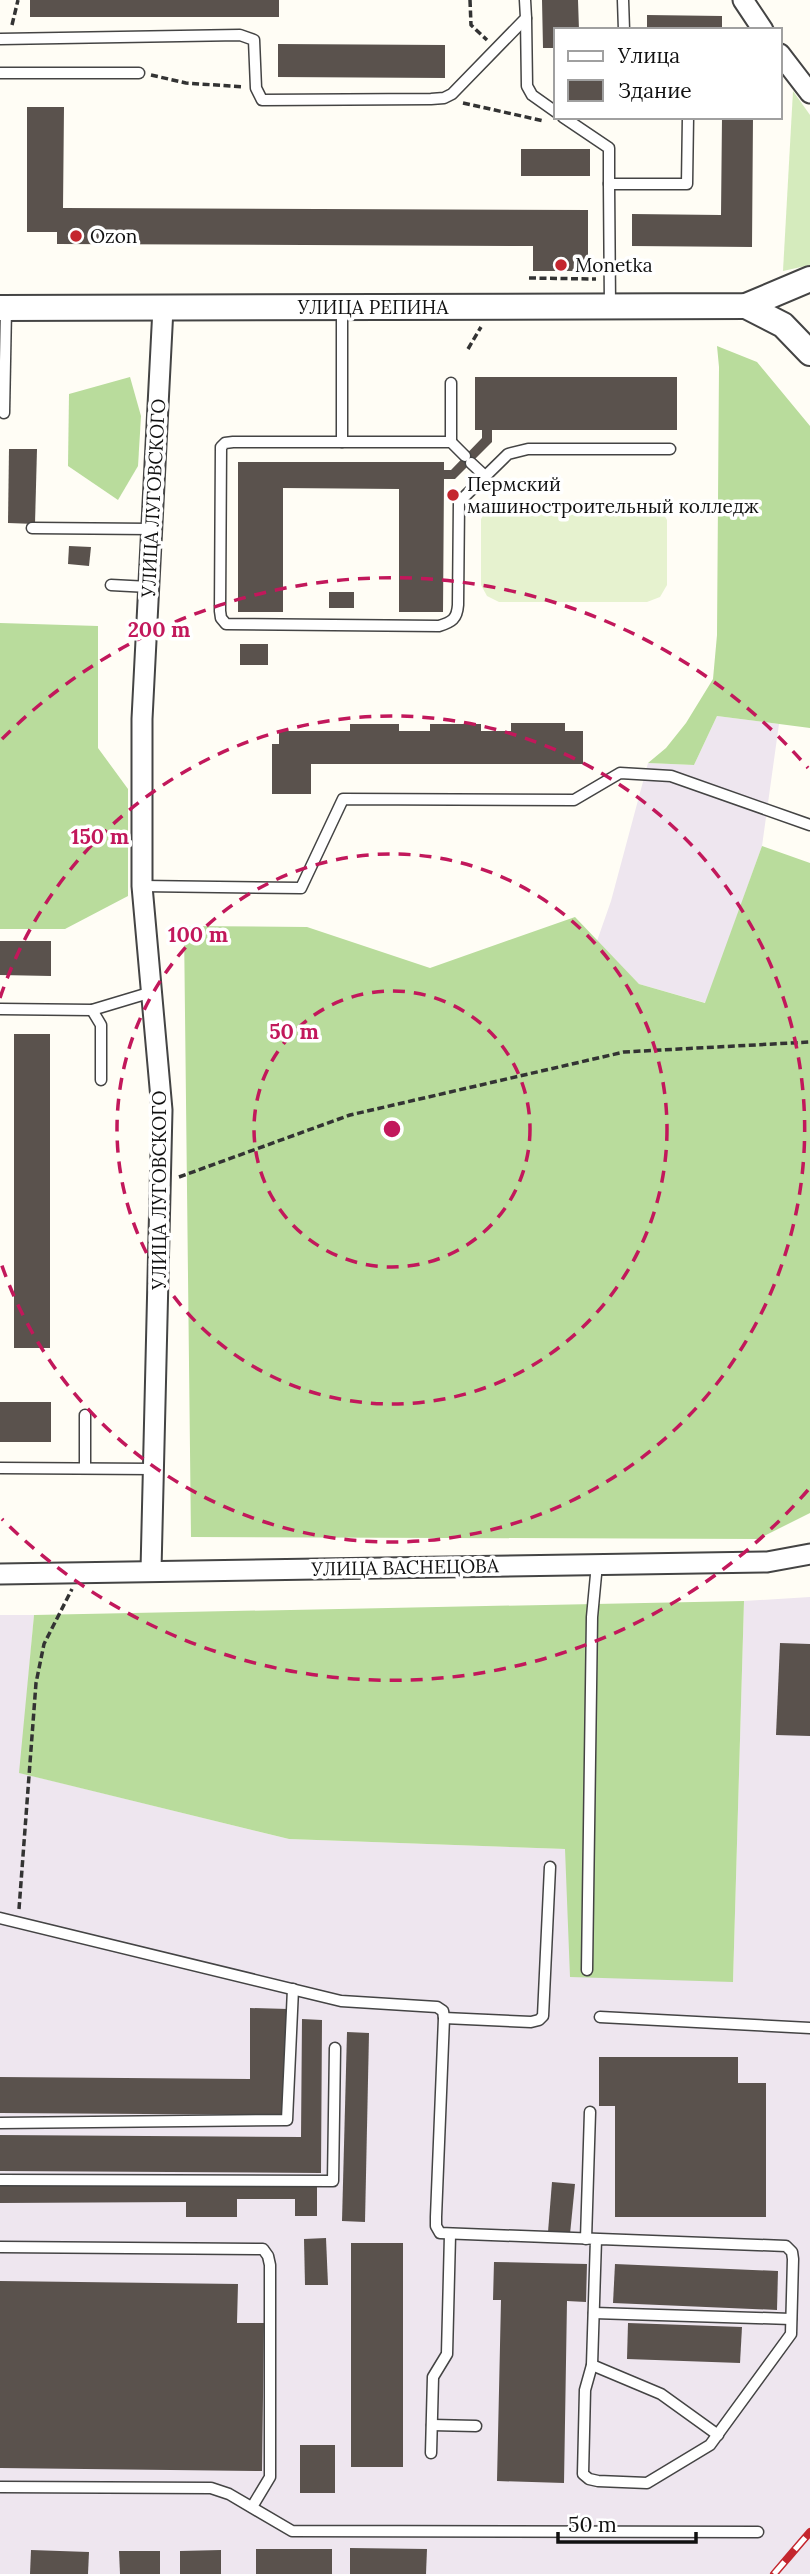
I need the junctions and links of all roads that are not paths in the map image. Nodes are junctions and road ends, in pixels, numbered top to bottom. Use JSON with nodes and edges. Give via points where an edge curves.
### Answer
{"nodes":[{"id":1,"x":525,"y":0,"type":"edge"},
{"id":2,"x":623,"y":0,"type":"edge"},
{"id":3,"x":743,"y":0,"type":"edge"},
{"id":4,"x":526,"y":18,"type":"junction"},
{"id":5,"x":624,"y":28,"type":"edge"},
{"id":6,"x":762,"y":28,"type":"edge"},
{"id":7,"x":4,"y":38,"type":"edge"},
{"id":8,"x":782,"y":57,"type":"edge"},
{"id":9,"x":0,"y":73,"type":"edge"},
{"id":10,"x":139,"y":73,"type":"road end"},
{"id":11,"x":810,"y":93,"type":"edge"},
{"id":12,"x":554,"y":112,"type":"edge"},
{"id":13,"x":566,"y":119,"type":"edge"},
{"id":14,"x":688,"y":119,"type":"edge"},
{"id":15,"x":609,"y":184,"type":"junction"},
{"id":16,"x":810,"y":279,"type":"edge"},
{"id":17,"x":610,"y":306,"type":"junction"},
{"id":18,"x":746,"y":306,"type":"junction"},
{"id":19,"x":342,"y":307,"type":"junction"},
{"id":20,"x":3,"y":308,"type":"edge"},
{"id":21,"x":163,"y":308,"type":"junction"},
{"id":22,"x":810,"y":353,"type":"edge"},
{"id":23,"x":451,"y":383,"type":"dead end"},
{"id":24,"x":4,"y":413,"type":"dead end"},
{"id":25,"x":342,"y":442,"type":"junction"},
{"id":26,"x":451,"y":442,"type":"junction"},
{"id":27,"x":670,"y":449,"type":"dead end"},
{"id":28,"x":485,"y":476,"type":"junction"},
{"id":29,"x":32,"y":527,"type":"dead end"},
{"id":30,"x":152,"y":529,"type":"junction"},
{"id":31,"x":111,"y":586,"type":"dead end"},
{"id":32,"x":149,"y":587,"type":"junction"},
{"id":33,"x":810,"y":825,"type":"edge"},
{"id":34,"x":142,"y":886,"type":"junction"},
{"id":35,"x":152,"y":992,"type":"junction"},
{"id":36,"x":0,"y":1009,"type":"edge"},
{"id":37,"x":92,"y":1010,"type":"junction"},
{"id":38,"x":101,"y":1080,"type":"dead end"},
{"id":39,"x":85,"y":1415,"type":"dead end"},
{"id":40,"x":0,"y":1468,"type":"edge"},
{"id":41,"x":85,"y":1468,"type":"junction"},
{"id":42,"x":154,"y":1469,"type":"junction"},
{"id":43,"x":810,"y":1554,"type":"edge"},
{"id":44,"x":597,"y":1564,"type":"junction"},
{"id":45,"x":151,"y":1570,"type":"junction"},
{"id":46,"x":0,"y":1574,"type":"edge"},
{"id":47,"x":550,"y":1867,"type":"dead end"},
{"id":48,"x":0,"y":1917,"type":"edge"},
{"id":49,"x":587,"y":1970,"type":"dead end"},
{"id":50,"x":293,"y":1989,"type":"junction"},
{"id":51,"x":600,"y":2017,"type":"dead end"},
{"id":52,"x":444,"y":2018,"type":"junction"},
{"id":53,"x":810,"y":2028,"type":"edge"},
{"id":54,"x":335,"y":2048,"type":"dead end"},
{"id":55,"x":590,"y":2112,"type":"dead end"},
{"id":56,"x":0,"y":2123,"type":"edge"},
{"id":57,"x":0,"y":2180,"type":"edge"},
{"id":58,"x":450,"y":2235,"type":"junction"},
{"id":59,"x":591,"y":2239,"type":"junction"},
{"id":60,"x":0,"y":2247,"type":"edge"},
{"id":61,"x":594,"y":2313,"type":"junction"},
{"id":62,"x":791,"y":2319,"type":"junction"},
{"id":63,"x":592,"y":2365,"type":"junction"},
{"id":64,"x":432,"y":2425,"type":"junction"},
{"id":65,"x":476,"y":2426,"type":"dead end"},
{"id":66,"x":718,"y":2435,"type":"junction"},
{"id":67,"x":431,"y":2453,"type":"dead end"},
{"id":68,"x":0,"y":2487,"type":"edge"},
{"id":69,"x":252,"y":2507,"type":"junction"},
{"id":70,"x":758,"y":2532,"type":"dead end"}],
"edges":[{"from":1,"to":4,"type":"lane"},
{"from":2,"to":5,"type":"lane"},
{"from":3,"to":6,"type":"street"},
{"from":4,"to":7,"type":"lane","via":[[444,97],[262,100],[256,88],[254,40],[248,36]]},
{"from":4,"to":12,"type":"lane","via":[[527,86]]},
{"from":8,"to":11,"type":"street"},
{"from":9,"to":10,"type":"lane"},
{"from":13,"to":15,"type":"lane","via":[[609,148]]},
{"from":14,"to":15,"type":"lane","via":[[687,184]]},
{"from":15,"to":17,"type":"lane"},
{"from":16,"to":18,"type":"street"},
{"from":17,"to":18,"type":"street","name":"УЛИЦА РЕПИНА"},
{"from":17,"to":19,"type":"street","name":"УЛИЦА РЕПИНА"},
{"from":18,"to":22,"type":"street","via":[[783,325]]},
{"from":19,"to":21,"type":"street","name":"УЛИЦА РЕПИНА"},
{"from":19,"to":25,"type":"lane"},
{"from":20,"to":21,"type":"street","name":"УЛИЦА РЕПИНА"},
{"from":20,"to":24,"type":"lane"},
{"from":21,"to":30,"type":"street","name":"УЛИЦА ЛУГОВСКОГО"},
{"from":23,"to":26,"type":"lane"},
{"from":25,"to":26,"type":"lane"},
{"from":25,"to":28,"type":"lane","via":[[233,442],[221,447],[220,611],[226,624],[451,623],[458,605],[458,502]]},
{"from":26,"to":28,"type":"lane"},
{"from":27,"to":28,"type":"lane","via":[[516,450]]},
{"from":29,"to":30,"type":"lane"},
{"from":30,"to":32,"type":"street","name":"УЛИЦА ЛУГОВСКОГО"},
{"from":31,"to":32,"type":"lane"},
{"from":32,"to":34,"type":"street","name":"УЛИЦА ЛУГОВСКОГО","via":[[142,719]]},
{"from":33,"to":34,"type":"lane","via":[[671,776],[620,774],[574,800],[343,799],[301,888]]},
{"from":34,"to":35,"type":"street","name":"УЛИЦА ЛУГОВСКОГО"},
{"from":35,"to":37,"type":"lane"},
{"from":35,"to":42,"type":"street","name":"УЛИЦА ЛУГОВСКОГО","via":[[162,1110]]},
{"from":36,"to":37,"type":"lane"},
{"from":37,"to":38,"type":"lane","via":[[101,1025]]},
{"from":39,"to":41,"type":"lane"},
{"from":40,"to":41,"type":"lane"},
{"from":41,"to":42,"type":"lane"},
{"from":42,"to":45,"type":"street","name":"УЛИЦА ЛУГОВСКОГО"},
{"from":43,"to":44,"type":"street","name":"УЛИЦА ВАСНЕЦОВА","via":[[767,1562]]},
{"from":44,"to":45,"type":"street","name":"УЛИЦА ВАСНЕЦОВА"},
{"from":44,"to":49,"type":"lane","via":[[592,1618]]},
{"from":45,"to":46,"type":"street","name":"УЛИЦА ВАСНЕЦОВА"},
{"from":47,"to":52,"type":"lane","via":[[543,2017],[531,2022]]},
{"from":48,"to":50,"type":"lane"},
{"from":50,"to":52,"type":"lane","via":[[341,2001],[429,2005],[443,2011]]},
{"from":50,"to":56,"type":"lane","via":[[288,2120]]},
{"from":51,"to":53,"type":"lane"},
{"from":52,"to":58,"type":"lane","via":[[436,2226],[440,2233]]},
{"from":54,"to":57,"type":"lane","via":[[333,2180]]},
{"from":55,"to":59,"type":"lane"},
{"from":58,"to":59,"type":"lane"},
{"from":58,"to":64,"type":"lane","via":[[447,2354],[433,2376]]},
{"from":59,"to":61,"type":"lane"},
{"from":59,"to":62,"type":"lane","via":[[786,2246],[793,2259]]},
{"from":60,"to":69,"type":"lane","via":[[263,2249],[270,2264],[270,2477]]},
{"from":61,"to":62,"type":"lane"},
{"from":61,"to":63,"type":"lane"},
{"from":62,"to":66,"type":"lane","via":[[791,2334]]},
{"from":63,"to":66,"type":"lane","via":[[661,2394]]},
{"from":63,"to":66,"type":"lane","via":[[585,2390],[583,2474],[589,2479],[647,2483],[710,2445]]},
{"from":64,"to":65,"type":"lane"},
{"from":64,"to":67,"type":"lane"},
{"from":68,"to":69,"type":"lane","via":[[211,2488]]},
{"from":69,"to":70,"type":"lane","via":[[292,2531]]}]}
